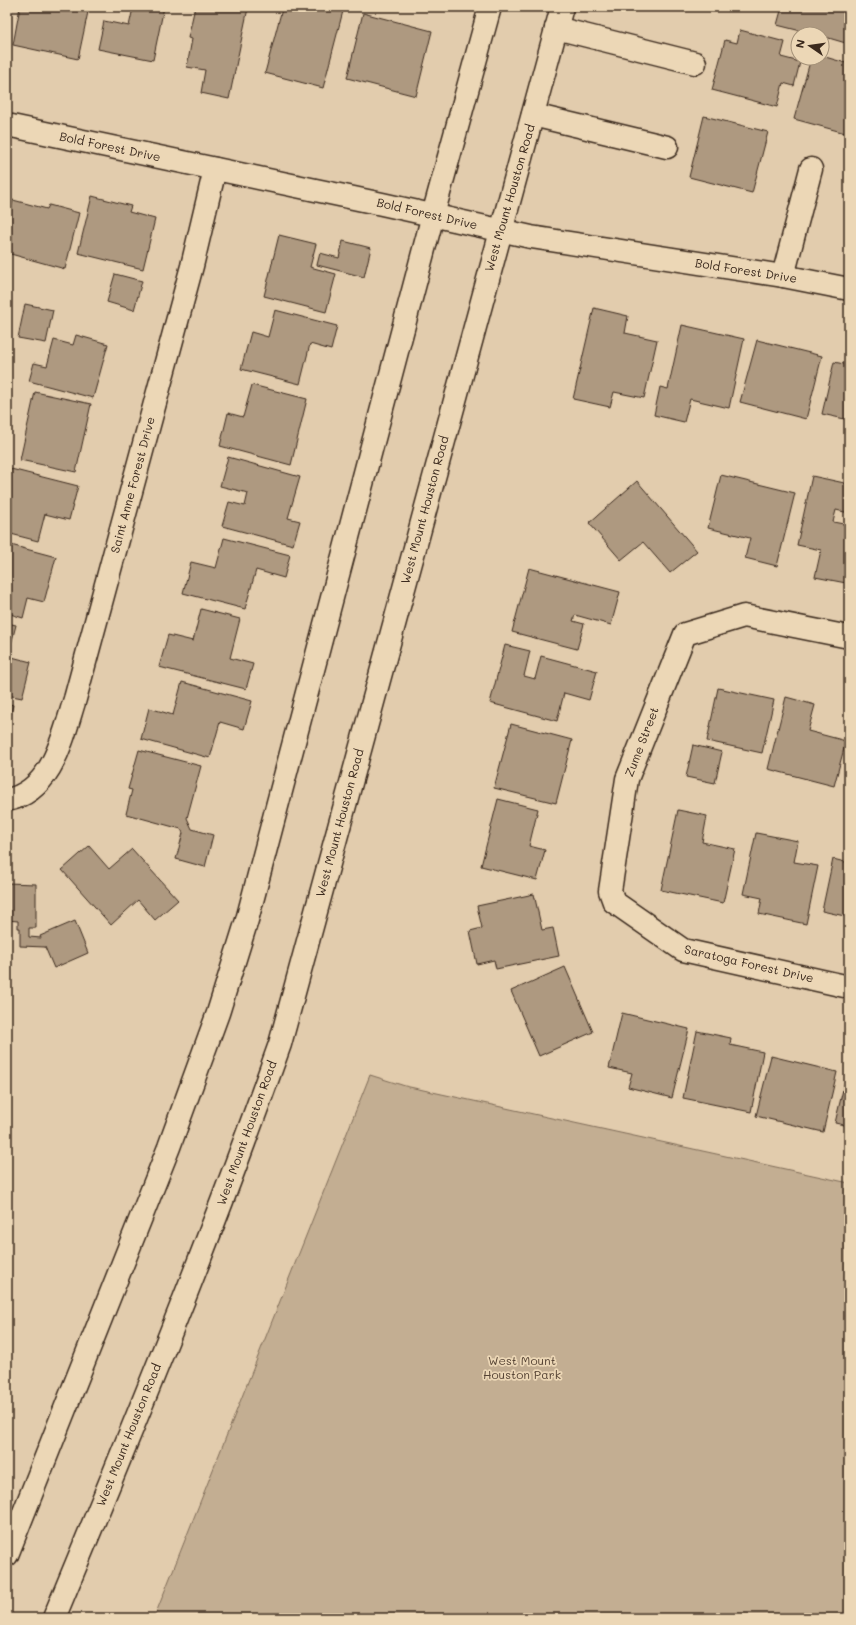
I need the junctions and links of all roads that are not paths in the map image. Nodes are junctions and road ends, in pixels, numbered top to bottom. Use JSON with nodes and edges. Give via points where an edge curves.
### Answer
{"nodes":[{"id":1,"x":490,"y":7,"type":"edge"},
{"id":2,"x":562,"y":7,"type":"edge"},
{"id":3,"x":556,"y":28,"type":"junction"},
{"id":4,"x":695,"y":63,"type":"dead end"},
{"id":5,"x":533,"y":115,"type":"junction"},
{"id":6,"x":7,"y":125,"type":"edge"},
{"id":7,"x":667,"y":147,"type":"dead end"},
{"id":8,"x":215,"y":169,"type":"junction"},
{"id":9,"x":811,"y":169,"type":"dead end"},
{"id":10,"x":433,"y":215,"type":"junction"},
{"id":11,"x":501,"y":230,"type":"junction"},
{"id":12,"x":783,"y":276,"type":"junction"},
{"id":13,"x":849,"y":289,"type":"edge"},
{"id":14,"x":849,"y":638,"type":"edge"},
{"id":15,"x":7,"y":800,"type":"edge"},
{"id":16,"x":614,"y":902,"type":"joint"},
{"id":17,"x":849,"y":987,"type":"edge"},
{"id":18,"x":7,"y":1554,"type":"edge"},
{"id":19,"x":54,"y":1618,"type":"edge"}],
"edges":[{"from":1,"to":10,"type":"main road"},
{"from":2,"to":3,"type":"main road","name":"West Mount Houston Road"},
{"from":3,"to":4,"type":"main road"},
{"from":3,"to":5,"type":"main road","name":"West Mount Houston Road"},
{"from":5,"to":7,"type":"main road"},
{"from":5,"to":11,"type":"main road","name":"West Mount Houston Road"},
{"from":6,"to":8,"type":"main road","name":"Bold Forest Drive"},
{"from":8,"to":10,"type":"main road","name":"Bold Forest Drive"},
{"from":8,"to":15,"type":"main road","name":"Saint Anne Forest Drive","via":[[192,266],[75,699],[57,753],[46,774],[29,792]]},
{"from":9,"to":12,"type":"main road"},
{"from":10,"to":11,"type":"main road","name":"Bold Forest Drive"},
{"from":10,"to":18,"type":"main road","via":[[249,913],[218,1013],[169,1147]]},
{"from":11,"to":12,"type":"main road","name":"Bold Forest Drive","via":[[531,237]]},
{"from":11,"to":19,"type":"main road","name":"West Mount Houston Road","via":[[280,1044],[229,1185],[129,1438]]},
{"from":12,"to":13,"type":"main road","name":"Bold Forest Drive"},
{"from":14,"to":16,"type":"main road","name":"Zume Street","via":[[744,616],[685,634],[627,779],[610,891]]},
{"from":16,"to":17,"type":"main road","name":"Saratoga Forest Drive","via":[[683,950]]}]}
